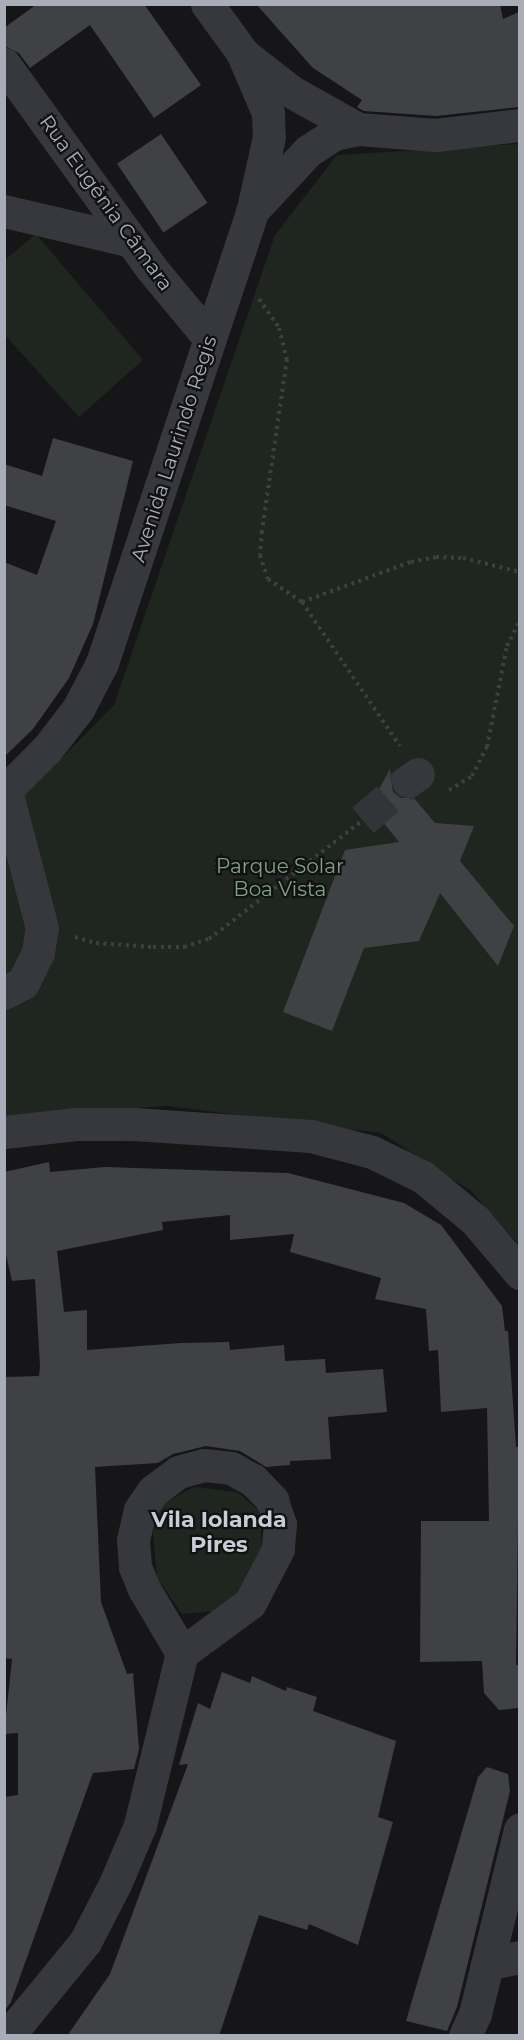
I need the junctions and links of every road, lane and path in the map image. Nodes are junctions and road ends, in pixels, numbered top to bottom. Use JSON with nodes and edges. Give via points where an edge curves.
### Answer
{"nodes":[{"id":1,"x":207,"y":4,"type":"edge"},
{"id":2,"x":242,"y":52,"type":"junction"},
{"id":3,"x":4,"y":64,"type":"edge"},
{"id":4,"x":519,"y":125,"type":"edge"},
{"id":5,"x":358,"y":129,"type":"junction"},
{"id":6,"x":4,"y":211,"type":"edge"},
{"id":7,"x":252,"y":211,"type":"junction"},
{"id":8,"x":132,"y":241,"type":"junction"},
{"id":9,"x":234,"y":264,"type":"junction"},
{"id":10,"x":210,"y":339,"type":"junction"},
{"id":11,"x":519,"y":572,"type":"edge"},
{"id":12,"x":302,"y":602,"type":"junction"},
{"id":13,"x":519,"y":621,"type":"edge"},
{"id":14,"x":5,"y":791,"type":"edge"},
{"id":15,"x":363,"y":820,"type":"tunnel mouth"},
{"id":16,"x":42,"y":928,"type":"junction"},
{"id":17,"x":4,"y":993,"type":"edge"},
{"id":18,"x":4,"y":1132,"type":"edge"},
{"id":19,"x":519,"y":1273,"type":"edge"},
{"id":20,"x":183,"y":1653,"type":"junction"},
{"id":21,"x":519,"y":1830,"type":"edge"},
{"id":22,"x":512,"y":1895,"type":"edge"},
{"id":23,"x":519,"y":1957,"type":"edge"},
{"id":24,"x":487,"y":1964,"type":"junction"},
{"id":25,"x":477,"y":2028,"type":"edge"},
{"id":26,"x":8,"y":2036,"type":"edge"}],
"edges":[{"from":1,"to":2,"type":"street"},
{"from":2,"to":5,"type":"street","via":[[292,92]]},
{"from":2,"to":7,"type":"street","via":[[268,121],[269,137]]},
{"from":3,"to":8,"type":"street","name":"Rua Eugênia Câmara"},
{"from":4,"to":5,"type":"street","via":[[436,135]]},
{"from":5,"to":7,"type":"street","name":"Avenida Laurindo Regis","via":[[334,134],[308,151]]},
{"from":6,"to":8,"type":"street"},
{"from":7,"to":9,"type":"street","name":"Avenida Laurindo Regis"},
{"from":8,"to":10,"type":"street","name":"Rua Eugênia Câmara"},
{"from":9,"to":10,"type":"street","name":"Avenida Laurindo Regis"},
{"from":9,"to":12,"type":"path","via":[[279,328],[287,359],[260,555],[268,579]]},
{"from":10,"to":14,"type":"street","name":"Avenida Laurindo Regis","via":[[102,663],[78,709]]},
{"from":11,"to":12,"type":"path","via":[[463,558],[436,558],[411,562]]},
{"from":12,"to":13,"type":"path","via":[[413,778],[429,791],[449,790],[472,776],[487,747],[507,646]]},
{"from":14,"to":16,"type":"street"},
{"from":15,"to":16,"type":"path","via":[[209,939],[184,947],[153,947],[96,943]]},
{"from":16,"to":17,"type":"street","via":[[38,952],[23,983]]},
{"from":18,"to":19,"type":"street","via":[[77,1124],[145,1125],[311,1136],[372,1152],[431,1184],[475,1220]]},
{"from":20,"to":20,"type":"street","via":[[250,1603],[278,1549],[280,1524],[272,1500],[253,1480],[231,1468],[204,1465],[178,1472],[153,1491],[140,1510],[133,1540],[135,1567]]},
{"from":20,"to":26,"type":"street","via":[[140,1824],[115,1884],[85,1942]]},
{"from":21,"to":22,"type":"street"},
{"from":22,"to":24,"type":"street"},
{"from":23,"to":24,"type":"street"},
{"from":24,"to":25,"type":"street"}]}
